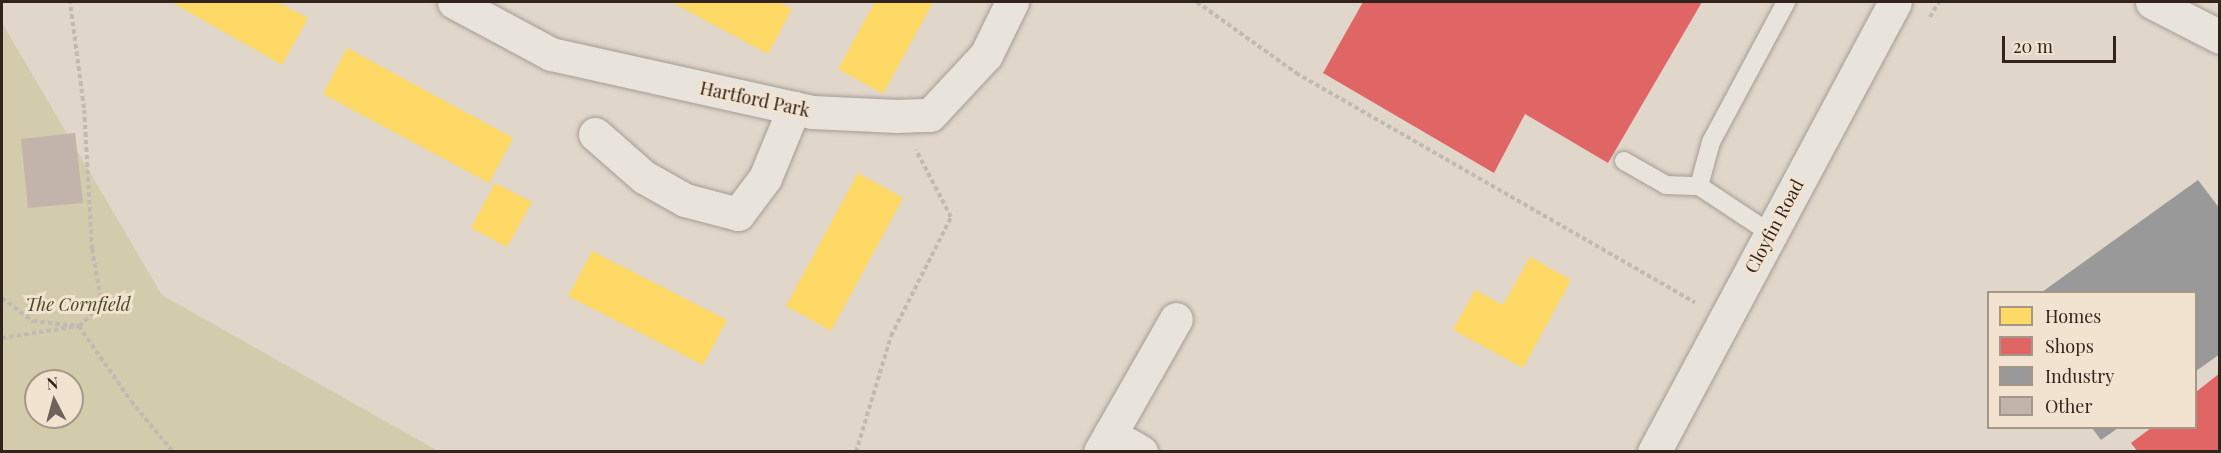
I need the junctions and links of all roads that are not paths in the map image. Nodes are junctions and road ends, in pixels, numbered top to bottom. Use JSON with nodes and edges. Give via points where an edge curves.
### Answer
{"nodes":[{"id":1,"x":1012,"y":2,"type":"edge"},
{"id":2,"x":1786,"y":2,"type":"edge"},
{"id":3,"x":1895,"y":2,"type":"edge"},
{"id":4,"x":2152,"y":2,"type":"edge"},
{"id":5,"x":462,"y":3,"type":"edge"},
{"id":6,"x":2220,"y":37,"type":"edge"},
{"id":7,"x":794,"y":108,"type":"junction"},
{"id":8,"x":595,"y":134,"type":"dead end"},
{"id":9,"x":1624,"y":161,"type":"dead end"},
{"id":10,"x":1699,"y":186,"type":"junction"},
{"id":11,"x":1770,"y":234,"type":"junction"},
{"id":12,"x":1176,"y":319,"type":"dead end"},
{"id":13,"x":1105,"y":443,"type":"edge"},
{"id":14,"x":1141,"y":452,"type":"edge"},
{"id":15,"x":1654,"y":452,"type":"edge"}],
"edges":[{"from":1,"to":7,"type":"street","name":"Hartford Park","via":[[986,55],[930,116]]},
{"from":2,"to":10,"type":"lane","via":[[1711,142]]},
{"from":3,"to":11,"type":"street","name":"Cloyfin Road"},
{"from":4,"to":6,"type":"street"},
{"from":5,"to":7,"type":"street","name":"Hartford Park","via":[[551,54]]},
{"from":7,"to":8,"type":"street","via":[[765,178],[738,214],[685,200],[654,183]]},
{"from":9,"to":10,"type":"lane","via":[[1666,185]]},
{"from":10,"to":11,"type":"lane"},
{"from":11,"to":15,"type":"street","name":"Cloyfin Road"},
{"from":12,"to":13,"type":"street"},
{"from":13,"to":14,"type":"street"}]}
